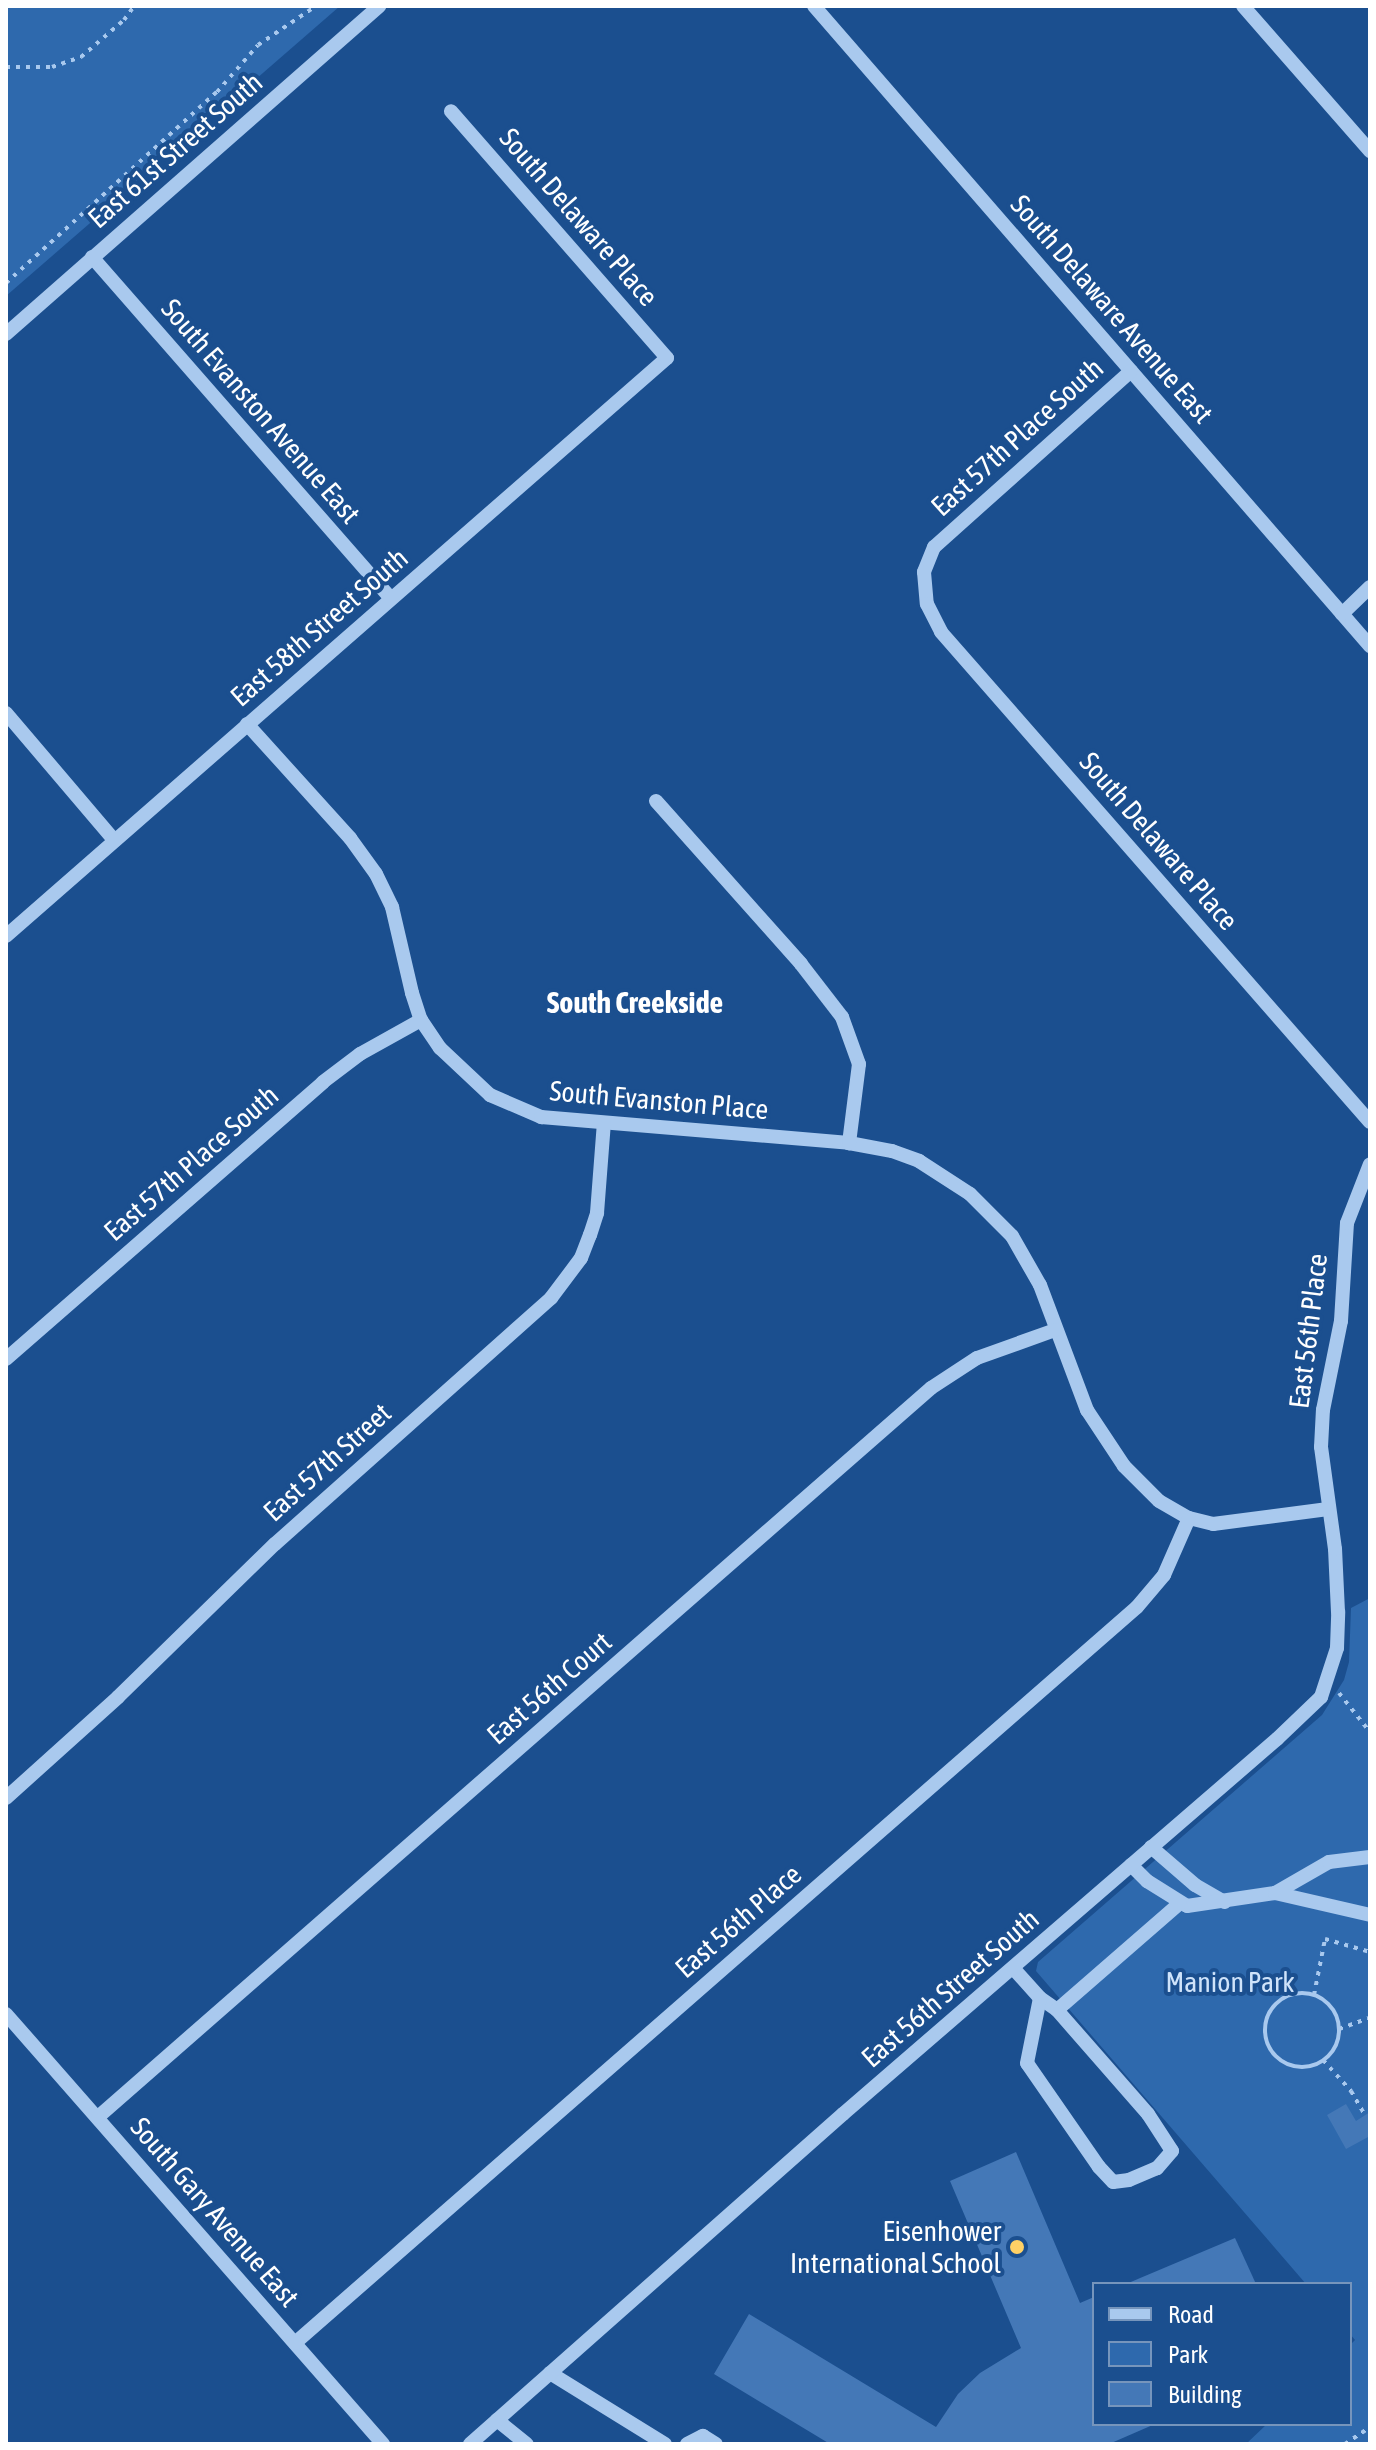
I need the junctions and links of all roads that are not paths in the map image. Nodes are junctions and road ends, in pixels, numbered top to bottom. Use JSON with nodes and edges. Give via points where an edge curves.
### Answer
{"nodes":[{"id":1,"x":379,"y":6,"type":"edge"},
{"id":2,"x":814,"y":6,"type":"edge"},
{"id":3,"x":1243,"y":6,"type":"edge"},
{"id":4,"x":451,"y":111,"type":"dead end"},
{"id":5,"x":1370,"y":151,"type":"edge"},
{"id":6,"x":92,"y":257,"type":"junction"},
{"id":7,"x":6,"y":334,"type":"edge"},
{"id":8,"x":667,"y":358,"type":"joint"},
{"id":9,"x":1131,"y":371,"type":"junction"},
{"id":10,"x":924,"y":587,"type":"joint"},
{"id":11,"x":1370,"y":587,"type":"edge"},
{"id":12,"x":391,"y":599,"type":"junction"},
{"id":13,"x":1342,"y":614,"type":"junction"},
{"id":14,"x":1370,"y":646,"type":"edge"},
{"id":15,"x":6,"y":713,"type":"edge"},
{"id":16,"x":247,"y":724,"type":"junction"},
{"id":17,"x":656,"y":801,"type":"dead end"},
{"id":18,"x":114,"y":840,"type":"junction"},
{"id":19,"x":6,"y":936,"type":"edge"},
{"id":20,"x":421,"y":1020,"type":"junction"},
{"id":21,"x":1370,"y":1122,"type":"edge"},
{"id":22,"x":604,"y":1123,"type":"junction"},
{"id":23,"x":849,"y":1143,"type":"junction"},
{"id":24,"x":1370,"y":1164,"type":"edge"},
{"id":25,"x":1055,"y":1330,"type":"junction"},
{"id":26,"x":6,"y":1359,"type":"edge"},
{"id":27,"x":1328,"y":1509,"type":"junction"},
{"id":28,"x":1189,"y":1518,"type":"junction"},
{"id":29,"x":6,"y":1798,"type":"edge"},
{"id":30,"x":1151,"y":1847,"type":"junction"},
{"id":31,"x":1370,"y":1857,"type":"edge"},
{"id":32,"x":1131,"y":1865,"type":"junction"},
{"id":33,"x":1275,"y":1893,"type":"junction"},
{"id":34,"x":1224,"y":1902,"type":"junction"},
{"id":35,"x":1180,"y":1903,"type":"junction"},
{"id":36,"x":1370,"y":1915,"type":"edge"},
{"id":37,"x":1013,"y":1968,"type":"junction"},
{"id":38,"x":1040,"y":1998,"type":"junction"},
{"id":39,"x":1057,"y":2010,"type":"junction"},
{"id":40,"x":6,"y":2014,"type":"edge"},
{"id":41,"x":98,"y":2117,"type":"junction"},
{"id":42,"x":295,"y":2343,"type":"junction"},
{"id":43,"x":550,"y":2373,"type":"junction"},
{"id":44,"x":497,"y":2420,"type":"junction"},
{"id":45,"x":383,"y":2444,"type":"edge"},
{"id":46,"x":470,"y":2444,"type":"edge"},
{"id":47,"x":527,"y":2444,"type":"edge"},
{"id":48,"x":665,"y":2444,"type":"edge"},
{"id":49,"x":687,"y":2444,"type":"edge"},
{"id":50,"x":716,"y":2444,"type":"edge"}],
"edges":[{"from":1,"to":6,"type":"street","name":"East 61st Street South"},
{"from":2,"to":9,"type":"street","name":"South Delaware Avenue East"},
{"from":3,"to":5,"type":"street"},
{"from":4,"to":8,"type":"street","name":"South Delaware Place"},
{"from":6,"to":7,"type":"street","name":"East 61st Street South"},
{"from":6,"to":12,"type":"street","name":"South Evanston Avenue East"},
{"from":8,"to":12,"type":"street","name":"East 58th Street South"},
{"from":9,"to":10,"type":"street","name":"East 57th Place South","via":[[950,529],[927,561]]},
{"from":9,"to":13,"type":"street","name":"South Delaware Avenue East"},
{"from":10,"to":21,"type":"street","name":"South Delaware Place","via":[[941,632]]},
{"from":11,"to":13,"type":"street"},
{"from":12,"to":16,"type":"street","name":"East 58th Street South"},
{"from":13,"to":14,"type":"street","name":"South Delaware Avenue East"},
{"from":15,"to":18,"type":"street"},
{"from":16,"to":18,"type":"street","name":"East 58th Street South"},
{"from":16,"to":20,"type":"street","name":"South Evanston Place","via":[[376,874],[392,907]]},
{"from":17,"to":23,"type":"street","via":[[842,1017],[859,1064]]},
{"from":18,"to":19,"type":"street","name":"East 58th Street South"},
{"from":20,"to":22,"type":"street","name":"South Evanston Place","via":[[440,1048],[490,1095],[541,1117]]},
{"from":20,"to":26,"type":"street","name":"East 57th Place South","via":[[323,1082]]},
{"from":22,"to":23,"type":"street","name":"South Evanston Place"},
{"from":22,"to":29,"type":"street","name":"East 57th Street","via":[[597,1213],[581,1258],[551,1298],[275,1544]]},
{"from":23,"to":25,"type":"street","via":[[919,1161],[970,1194],[1027,1257]]},
{"from":24,"to":27,"type":"street","name":"East 56th Place","via":[[1347,1223],[1341,1321],[1323,1410]]},
{"from":25,"to":28,"type":"street","via":[[1073,1379],[1105,1439],[1159,1501]]},
{"from":25,"to":41,"type":"street","name":"East 56th Court","via":[[977,1358],[941,1381]]},
{"from":27,"to":28,"type":"street","via":[[1213,1524]]},
{"from":27,"to":30,"type":"street","name":"East 56th Street South","via":[[1338,1583],[1337,1648],[1321,1697]]},
{"from":28,"to":42,"type":"street","name":"East 56th Place","via":[[1164,1575],[1137,1607]]},
{"from":30,"to":32,"type":"street","name":"East 56th Street South"},
{"from":30,"to":34,"type":"street"},
{"from":31,"to":33,"type":"street","via":[[1329,1862]]},
{"from":32,"to":35,"type":"street"},
{"from":32,"to":37,"type":"street","name":"East 56th Street South"},
{"from":33,"to":34,"type":"street"},
{"from":33,"to":36,"type":"street"},
{"from":34,"to":35,"type":"street"},
{"from":35,"to":39,"type":"street"},
{"from":37,"to":38,"type":"street"},
{"from":37,"to":43,"type":"street","name":"East 56th Street South"},
{"from":38,"to":39,"type":"street"},
{"from":38,"to":39,"type":"street","via":[[1027,2063],[1113,2182],[1157,2168],[1172,2151],[1162,2135]]},
{"from":40,"to":41,"type":"street","name":"South Gary Avenue East"},
{"from":41,"to":42,"type":"street","name":"South Gary Avenue East"},
{"from":42,"to":45,"type":"street","name":"South Gary Avenue East"},
{"from":43,"to":44,"type":"street","name":"East 56th Street South"},
{"from":43,"to":48,"type":"street"},
{"from":44,"to":46,"type":"street","name":"East 56th Street South"},
{"from":44,"to":47,"type":"street"},
{"from":49,"to":50,"type":"street","via":[[703,2436]]}]}
